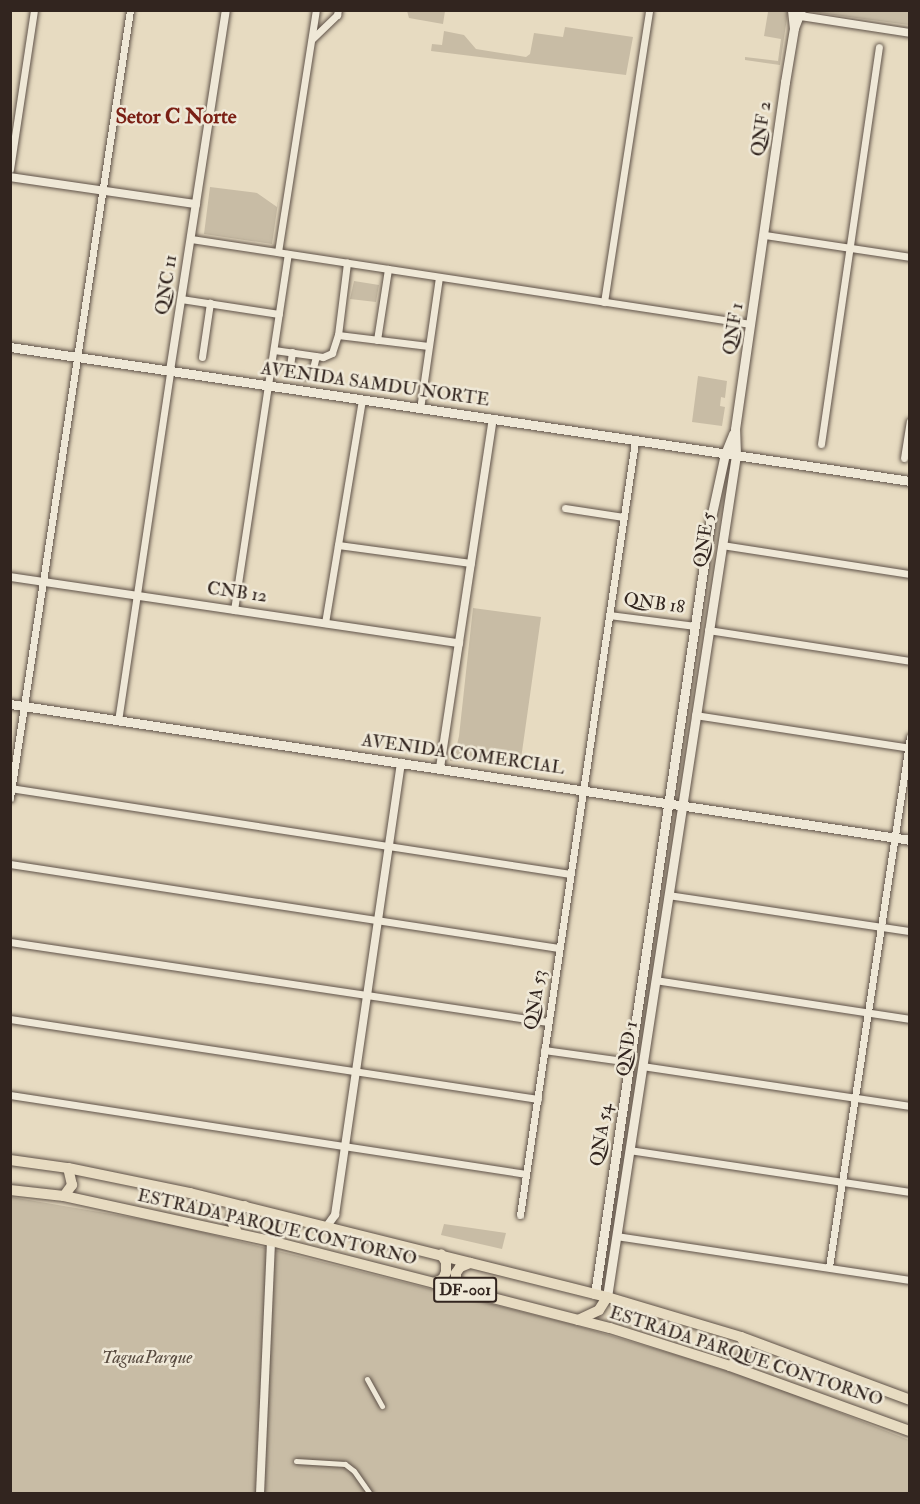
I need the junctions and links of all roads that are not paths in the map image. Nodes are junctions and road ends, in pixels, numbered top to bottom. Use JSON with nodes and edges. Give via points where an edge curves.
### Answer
{"nodes":[{"id":1,"x":34,"y":10,"type":"edge"},
{"id":2,"x":130,"y":10,"type":"edge"},
{"id":3,"x":226,"y":10,"type":"edge"},
{"id":4,"x":316,"y":10,"type":"edge"},
{"id":5,"x":338,"y":10,"type":"edge"},
{"id":6,"x":649,"y":10,"type":"edge"},
{"id":7,"x":796,"y":13,"type":"edge"},
{"id":8,"x":909,"y":33,"type":"edge"},
{"id":9,"x":310,"y":41,"type":"junction"},
{"id":10,"x":879,"y":47,"type":"dead end"},
{"id":11,"x":10,"y":169,"type":"edge"},
{"id":12,"x":10,"y":177,"type":"edge"},
{"id":13,"x":103,"y":189,"type":"junction"},
{"id":14,"x":196,"y":204,"type":"junction"},
{"id":15,"x":765,"y":235,"type":"junction"},
{"id":16,"x":190,"y":239,"type":"junction"},
{"id":17,"x":850,"y":248,"type":"junction"},
{"id":18,"x":278,"y":252,"type":"junction"},
{"id":19,"x":288,"y":254,"type":"junction"},
{"id":20,"x":909,"y":257,"type":"edge"},
{"id":21,"x":347,"y":263,"type":"junction"},
{"id":22,"x":388,"y":269,"type":"junction"},
{"id":23,"x":439,"y":277,"type":"junction"},
{"id":24,"x":181,"y":298,"type":"junction"},
{"id":25,"x":604,"y":302,"type":"junction"},
{"id":26,"x":210,"y":303,"type":"junction"},
{"id":27,"x":279,"y":314,"type":"junction"},
{"id":28,"x":751,"y":324,"type":"junction"},
{"id":29,"x":338,"y":335,"type":"junction"},
{"id":30,"x":377,"y":340,"type":"junction"},
{"id":31,"x":428,"y":346,"type":"junction"},
{"id":32,"x":10,"y":347,"type":"edge"},
{"id":33,"x":274,"y":350,"type":"junction"},
{"id":34,"x":292,"y":352,"type":"junction"},
{"id":35,"x":202,"y":357,"type":"dead end"},
{"id":36,"x":320,"y":357,"type":"junction"},
{"id":37,"x":78,"y":358,"type":"junction"},
{"id":38,"x":171,"y":371,"type":"junction"},
{"id":39,"x":268,"y":386,"type":"junction"},
{"id":40,"x":362,"y":400,"type":"junction"},
{"id":41,"x":420,"y":409,"type":"junction"},
{"id":42,"x":493,"y":419,"type":"junction"},
{"id":43,"x":909,"y":421,"type":"edge"},
{"id":44,"x":735,"y":429,"type":"junction"},
{"id":45,"x":635,"y":442,"type":"junction"},
{"id":46,"x":821,"y":444,"type":"dead end"},
{"id":47,"x":725,"y":454,"type":"junction"},
{"id":48,"x":736,"y":455,"type":"junction"},
{"id":49,"x":904,"y":458,"type":"dead end"},
{"id":50,"x":909,"y":481,"type":"edge"},
{"id":51,"x":715,"y":496,"type":"junction"},
{"id":52,"x":728,"y":500,"type":"junction"},
{"id":53,"x":565,"y":508,"type":"dead end"},
{"id":54,"x":623,"y":518,"type":"junction"},
{"id":55,"x":711,"y":518,"type":"junction"},
{"id":56,"x":725,"y":519,"type":"junction"},
{"id":57,"x":338,"y":545,"type":"junction"},
{"id":58,"x":722,"y":545,"type":"junction"},
{"id":59,"x":471,"y":563,"type":"junction"},
{"id":60,"x":909,"y":574,"type":"edge"},
{"id":61,"x":10,"y":577,"type":"edge"},
{"id":62,"x":43,"y":582,"type":"junction"},
{"id":63,"x":138,"y":596,"type":"junction"},
{"id":64,"x":234,"y":610,"type":"junction"},
{"id":65,"x":609,"y":615,"type":"junction"},
{"id":66,"x":325,"y":623,"type":"junction"},
{"id":67,"x":696,"y":626,"type":"junction"},
{"id":68,"x":708,"y":630,"type":"junction"},
{"id":69,"x":459,"y":643,"type":"junction"},
{"id":70,"x":909,"y":661,"type":"edge"},
{"id":71,"x":10,"y":704,"type":"edge"},
{"id":72,"x":24,"y":706,"type":"junction"},
{"id":73,"x":695,"y":719,"type":"junction"},
{"id":74,"x":118,"y":721,"type":"junction"},
{"id":75,"x":681,"y":721,"type":"junction"},
{"id":76,"x":909,"y":737,"type":"edge"},
{"id":77,"x":909,"y":748,"type":"edge"},
{"id":78,"x":401,"y":763,"type":"junction"},
{"id":79,"x":440,"y":768,"type":"junction"},
{"id":80,"x":11,"y":789,"type":"edge"},
{"id":81,"x":583,"y":790,"type":"junction"},
{"id":82,"x":10,"y":798,"type":"edge"},
{"id":83,"x":668,"y":803,"type":"junction"},
{"id":84,"x":682,"y":805,"type":"junction"},
{"id":85,"x":893,"y":837,"type":"junction"},
{"id":86,"x":909,"y":840,"type":"edge"},
{"id":87,"x":389,"y":846,"type":"junction"},
{"id":88,"x":660,"y":855,"type":"junction"},
{"id":89,"x":674,"y":858,"type":"junction"},
{"id":90,"x":10,"y":864,"type":"edge"},
{"id":91,"x":570,"y":874,"type":"junction"},
{"id":92,"x":668,"y":895,"type":"junction"},
{"id":93,"x":379,"y":921,"type":"junction"},
{"id":94,"x":880,"y":926,"type":"junction"},
{"id":95,"x":909,"y":931,"type":"edge"},
{"id":96,"x":10,"y":942,"type":"edge"},
{"id":97,"x":559,"y":948,"type":"junction"},
{"id":98,"x":655,"y":980,"type":"junction"},
{"id":99,"x":368,"y":995,"type":"junction"},
{"id":100,"x":637,"y":1012,"type":"junction"},
{"id":101,"x":867,"y":1012,"type":"junction"},
{"id":102,"x":650,"y":1016,"type":"junction"},
{"id":103,"x":10,"y":1018,"type":"edge"},
{"id":104,"x":909,"y":1019,"type":"edge"},
{"id":105,"x":548,"y":1023,"type":"junction"},
{"id":106,"x":634,"y":1029,"type":"junction"},
{"id":107,"x":648,"y":1031,"type":"junction"},
{"id":108,"x":544,"y":1050,"type":"junction"},
{"id":109,"x":630,"y":1062,"type":"junction"},
{"id":110,"x":642,"y":1066,"type":"junction"},
{"id":111,"x":357,"y":1071,"type":"junction"},
{"id":112,"x":10,"y":1095,"type":"edge"},
{"id":113,"x":855,"y":1097,"type":"junction"},
{"id":114,"x":538,"y":1099,"type":"junction"},
{"id":115,"x":909,"y":1106,"type":"edge"},
{"id":116,"x":345,"y":1145,"type":"junction"},
{"id":117,"x":630,"y":1150,"type":"junction"},
{"id":118,"x":10,"y":1160,"type":"edge"},
{"id":119,"x":68,"y":1168,"type":"junction"},
{"id":120,"x":526,"y":1174,"type":"junction"},
{"id":121,"x":843,"y":1182,"type":"junction"},
{"id":122,"x":10,"y":1190,"type":"edge"},
{"id":123,"x":909,"y":1192,"type":"edge"},
{"id":124,"x":64,"y":1196,"type":"junction"},
{"id":125,"x":245,"y":1206,"type":"junction"},
{"id":126,"x":335,"y":1215,"type":"junction"},
{"id":127,"x":520,"y":1215,"type":"dead end"},
{"id":128,"x":327,"y":1226,"type":"junction"},
{"id":129,"x":341,"y":1229,"type":"junction"},
{"id":130,"x":237,"y":1233,"type":"junction"},
{"id":131,"x":616,"y":1236,"type":"junction"},
{"id":132,"x":271,"y":1241,"type":"junction"},
{"id":133,"x":441,"y":1254,"type":"junction"},
{"id":134,"x":600,"y":1259,"type":"junction"},
{"id":135,"x":612,"y":1261,"type":"junction"},
{"id":136,"x":470,"y":1263,"type":"junction"},
{"id":137,"x":829,"y":1267,"type":"junction"},
{"id":138,"x":909,"y":1280,"type":"edge"},
{"id":139,"x":434,"y":1283,"type":"junction"},
{"id":140,"x":461,"y":1289,"type":"junction"},
{"id":141,"x":595,"y":1294,"type":"junction"},
{"id":142,"x":607,"y":1297,"type":"junction"},
{"id":143,"x":577,"y":1320,"type":"junction"},
{"id":144,"x":741,"y":1338,"type":"junction"},
{"id":145,"x":730,"y":1366,"type":"junction"},
{"id":146,"x":367,"y":1379,"type":"dead end"},
{"id":147,"x":909,"y":1400,"type":"edge"},
{"id":148,"x":382,"y":1406,"type":"dead end"},
{"id":149,"x":909,"y":1431,"type":"edge"},
{"id":150,"x":296,"y":1461,"type":"dead end"},
{"id":151,"x":260,"y":1494,"type":"edge"},
{"id":152,"x":370,"y":1494,"type":"edge"}],
"edges":[{"from":1,"to":11,"type":"street"},
{"from":2,"to":13,"type":"street"},
{"from":3,"to":14,"type":"street","name":"QNC 11"},
{"from":4,"to":9,"type":"street"},
{"from":5,"to":9,"type":"street"},
{"from":6,"to":25,"type":"street"},
{"from":7,"to":8,"type":"street"},
{"from":7,"to":15,"type":"main road","name":"QNF 2"},
{"from":9,"to":18,"type":"street"},
{"from":10,"to":17,"type":"street"},
{"from":12,"to":13,"type":"street"},
{"from":13,"to":14,"type":"street"},
{"from":13,"to":37,"type":"street"},
{"from":14,"to":16,"type":"street","name":"QNC 11"},
{"from":15,"to":17,"type":"street"},
{"from":15,"to":28,"type":"main road","name":"QNF 1"},
{"from":16,"to":18,"type":"street"},
{"from":16,"to":24,"type":"street","name":"QNC 11"},
{"from":17,"to":20,"type":"street"},
{"from":17,"to":46,"type":"street"},
{"from":18,"to":19,"type":"street"},
{"from":19,"to":21,"type":"street"},
{"from":19,"to":27,"type":"street"},
{"from":21,"to":22,"type":"street"},
{"from":21,"to":29,"type":"street"},
{"from":22,"to":23,"type":"street"},
{"from":22,"to":30,"type":"street"},
{"from":23,"to":25,"type":"street"},
{"from":23,"to":31,"type":"street"},
{"from":24,"to":26,"type":"street"},
{"from":24,"to":38,"type":"street","name":"QNC 11"},
{"from":25,"to":28,"type":"street"},
{"from":26,"to":27,"type":"street"},
{"from":26,"to":35,"type":"street"},
{"from":27,"to":33,"type":"street"},
{"from":28,"to":44,"type":"main road","name":"QNF 1"},
{"from":29,"to":30,"type":"street"},
{"from":29,"to":36,"type":"street","via":[[332,353]]},
{"from":30,"to":31,"type":"street"},
{"from":31,"to":41,"type":"street"},
{"from":32,"to":37,"type":"main road","name":"AVENIDA SAMDU NORTE"},
{"from":33,"to":34,"type":"street"},
{"from":33,"to":39,"type":"street"},
{"from":34,"to":36,"type":"street"},
{"from":34,"to":36,"type":"street","via":[[290,367],[297,374],[308,375]]},
{"from":37,"to":38,"type":"main road","name":"AVENIDA SAMDU NORTE"},
{"from":37,"to":62,"type":"street"},
{"from":38,"to":39,"type":"main road","name":"AVENIDA SAMDU NORTE"},
{"from":38,"to":63,"type":"street"},
{"from":39,"to":40,"type":"main road","name":"AVENIDA SAMDU NORTE"},
{"from":39,"to":64,"type":"street"},
{"from":40,"to":41,"type":"main road","name":"AVENIDA SAMDU NORTE"},
{"from":40,"to":57,"type":"street"},
{"from":41,"to":42,"type":"main road","name":"AVENIDA SAMDU NORTE"},
{"from":42,"to":45,"type":"main road","name":"AVENIDA SAMDU NORTE"},
{"from":42,"to":59,"type":"street"},
{"from":43,"to":49,"type":"street"},
{"from":44,"to":47,"type":"main road","name":"QNF 1"},
{"from":44,"to":48,"type":"main road","name":"QNF 1"},
{"from":45,"to":47,"type":"main road","name":"AVENIDA SAMDU NORTE"},
{"from":45,"to":54,"type":"street","name":"QNA 53"},
{"from":47,"to":48,"type":"main road","name":"AVENIDA SAMDU NORTE"},
{"from":47,"to":51,"type":"main road","name":"QNF 1"},
{"from":48,"to":50,"type":"main road","name":"AVENIDA SAMDU NORTE"},
{"from":48,"to":52,"type":"main road","name":"QNE 5"},
{"from":51,"to":52,"type":"main road","via":[[720,505]]},
{"from":51,"to":55,"type":"main road","name":"QNF 1"},
{"from":52,"to":56,"type":"main road","name":"QNE 5"},
{"from":53,"to":54,"type":"street"},
{"from":54,"to":65,"type":"street","name":"QNA 53"},
{"from":55,"to":56,"type":"main road","via":[[718,515]]},
{"from":55,"to":67,"type":"main road","name":"QNF 1"},
{"from":56,"to":58,"type":"main road","name":"QNE 5"},
{"from":57,"to":59,"type":"street"},
{"from":57,"to":66,"type":"street"},
{"from":58,"to":60,"type":"street"},
{"from":58,"to":68,"type":"main road","name":"QNE 5"},
{"from":59,"to":69,"type":"street"},
{"from":61,"to":62,"type":"street","name":"CNB 12"},
{"from":62,"to":63,"type":"street","name":"CNB 12"},
{"from":62,"to":72,"type":"street"},
{"from":63,"to":64,"type":"street","name":"CNB 12"},
{"from":63,"to":74,"type":"street"},
{"from":64,"to":66,"type":"street","name":"CNB 12"},
{"from":65,"to":67,"type":"street","name":"QNB 18"},
{"from":65,"to":81,"type":"street","name":"QNA 53"},
{"from":66,"to":69,"type":"street","name":"CNB 12"},
{"from":67,"to":75,"type":"main road","name":"QNF 1"},
{"from":68,"to":70,"type":"street"},
{"from":68,"to":73,"type":"main road","name":"QNE 5"},
{"from":69,"to":79,"type":"street"},
{"from":71,"to":72,"type":"main road","name":"AVENIDA COMERCIAL"},
{"from":72,"to":74,"type":"main road","name":"AVENIDA COMERCIAL"},
{"from":72,"to":80,"type":"street"},
{"from":73,"to":75,"type":"main road","via":[[688,725]]},
{"from":73,"to":77,"type":"street"},
{"from":73,"to":84,"type":"main road","name":"QND 1"},
{"from":74,"to":78,"type":"main road","name":"AVENIDA COMERCIAL"},
{"from":75,"to":83,"type":"main road"},
{"from":76,"to":77,"type":"street"},
{"from":77,"to":85,"type":"street"},
{"from":78,"to":79,"type":"main road","name":"AVENIDA COMERCIAL"},
{"from":78,"to":87,"type":"street"},
{"from":79,"to":81,"type":"main road","name":"AVENIDA COMERCIAL"},
{"from":80,"to":82,"type":"street"},
{"from":80,"to":87,"type":"street"},
{"from":81,"to":83,"type":"main road","name":"AVENIDA COMERCIAL"},
{"from":81,"to":91,"type":"street","name":"QNA 53"},
{"from":83,"to":84,"type":"main road","name":"AVENIDA COMERCIAL"},
{"from":83,"to":88,"type":"main road","name":"QNA 54"},
{"from":84,"to":85,"type":"main road","name":"AVENIDA COMERCIAL"},
{"from":84,"to":89,"type":"main road","name":"QND 1"},
{"from":85,"to":86,"type":"main road","name":"AVENIDA COMERCIAL"},
{"from":85,"to":94,"type":"street"},
{"from":87,"to":91,"type":"street"},
{"from":87,"to":93,"type":"street"},
{"from":88,"to":89,"type":"main road","via":[[667,853]]},
{"from":88,"to":100,"type":"main road","name":"QNA 54"},
{"from":89,"to":92,"type":"main road","name":"QND 1"},
{"from":90,"to":93,"type":"street"},
{"from":91,"to":97,"type":"street","name":"QNA 53"},
{"from":92,"to":94,"type":"street"},
{"from":92,"to":98,"type":"main road","name":"QND 1"},
{"from":93,"to":97,"type":"street"},
{"from":93,"to":99,"type":"street"},
{"from":94,"to":95,"type":"street"},
{"from":94,"to":101,"type":"street"},
{"from":96,"to":99,"type":"street"},
{"from":97,"to":105,"type":"street","name":"QNA 53"},
{"from":98,"to":101,"type":"street"},
{"from":98,"to":102,"type":"main road","name":"QND 1"},
{"from":99,"to":105,"type":"street"},
{"from":99,"to":111,"type":"street"},
{"from":100,"to":102,"type":"main road","via":[[643,1017]]},
{"from":100,"to":106,"type":"main road","name":"QNA 54"},
{"from":101,"to":104,"type":"street"},
{"from":101,"to":113,"type":"street"},
{"from":102,"to":107,"type":"main road","name":"QND 1"},
{"from":103,"to":111,"type":"street"},
{"from":105,"to":108,"type":"street","name":"QNA 53"},
{"from":106,"to":107,"type":"main road","via":[[640,1026]]},
{"from":106,"to":109,"type":"main road","name":"QNA 54"},
{"from":107,"to":110,"type":"main road","name":"QND 1"},
{"from":108,"to":109,"type":"street"},
{"from":108,"to":114,"type":"street","name":"QNA 53"},
{"from":109,"to":134,"type":"main road","name":"QNA 54"},
{"from":110,"to":113,"type":"street"},
{"from":110,"to":117,"type":"main road","name":"QND 1"},
{"from":111,"to":114,"type":"street"},
{"from":111,"to":116,"type":"street"},
{"from":112,"to":116,"type":"street"},
{"from":113,"to":115,"type":"street"},
{"from":113,"to":121,"type":"street"},
{"from":114,"to":120,"type":"street","name":"QNA 53"},
{"from":116,"to":120,"type":"street"},
{"from":116,"to":126,"type":"street"},
{"from":117,"to":121,"type":"street"},
{"from":117,"to":131,"type":"main road","name":"QND 1"},
{"from":118,"to":119,"type":"highway","name":"ESTRADA PARQUE CONTORNO","number":"DF-001"},
{"from":119,"to":124,"type":"highway","via":[[72,1183]]},
{"from":119,"to":125,"type":"highway","name":"ESTRADA PARQUE CONTORNO","number":"DF-001"},
{"from":120,"to":127,"type":"street","name":"QNA 53"},
{"from":121,"to":123,"type":"street"},
{"from":121,"to":137,"type":"street"},
{"from":122,"to":124,"type":"highway","name":"ESTRADA PARQUE CONTORNO","number":"DF-001"},
{"from":124,"to":130,"type":"highway","name":"ESTRADA PARQUE CONTORNO","number":"DF-001"},
{"from":125,"to":128,"type":"highway","name":"ESTRADA PARQUE CONTORNO","number":"DF-001"},
{"from":125,"to":130,"type":"highway","via":[[231,1219]]},
{"from":126,"to":128,"type":"street"},
{"from":126,"to":129,"type":"street"},
{"from":128,"to":129,"type":"highway","name":"ESTRADA PARQUE CONTORNO","number":"DF-001"},
{"from":129,"to":133,"type":"highway","name":"ESTRADA PARQUE CONTORNO","number":"DF-001"},
{"from":130,"to":132,"type":"highway","name":"ESTRADA PARQUE CONTORNO","number":"DF-001"},
{"from":131,"to":135,"type":"main road","name":"QND 1"},
{"from":131,"to":137,"type":"street"},
{"from":132,"to":139,"type":"highway","name":"ESTRADA PARQUE CONTORNO","number":"DF-001"},
{"from":132,"to":151,"type":"street"},
{"from":133,"to":136,"type":"highway","name":"ESTRADA PARQUE CONTORNO","number":"DF-001"},
{"from":133,"to":139,"type":"highway","via":[[446,1272],[443,1279]]},
{"from":134,"to":135,"type":"main road"},
{"from":134,"to":141,"type":"main road","name":"QNA 54"},
{"from":135,"to":142,"type":"main road","name":"QND 1"},
{"from":136,"to":140,"type":"highway","via":[[456,1273]]},
{"from":136,"to":141,"type":"highway","name":"ESTRADA PARQUE CONTORNO","number":"DF-001"},
{"from":137,"to":138,"type":"street"},
{"from":139,"to":140,"type":"highway","name":"ESTRADA PARQUE CONTORNO","number":"DF-001"},
{"from":140,"to":143,"type":"highway","name":"ESTRADA PARQUE CONTORNO","number":"DF-001"},
{"from":141,"to":142,"type":"highway","name":"ESTRADA PARQUE CONTORNO","number":"DF-001"},
{"from":142,"to":143,"type":"highway","via":[[594,1313]]},
{"from":142,"to":144,"type":"highway","name":"ESTRADA PARQUE CONTORNO","number":"DF-001"},
{"from":143,"to":145,"type":"highway","name":"ESTRADA PARQUE CONTORNO","number":"DF-001"},
{"from":144,"to":145,"type":"highway","via":[[746,1352]]},
{"from":144,"to":147,"type":"highway","name":"ESTRADA PARQUE CONTORNO","number":"DF-001"},
{"from":145,"to":149,"type":"highway","name":"ESTRADA PARQUE CONTORNO","number":"DF-001"},
{"from":146,"to":148,"type":"street"},
{"from":150,"to":152,"type":"street","via":[[345,1464]]}]}
